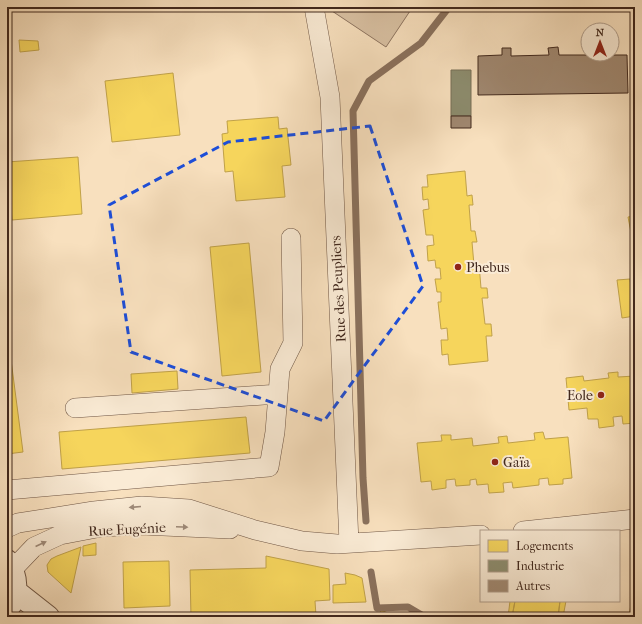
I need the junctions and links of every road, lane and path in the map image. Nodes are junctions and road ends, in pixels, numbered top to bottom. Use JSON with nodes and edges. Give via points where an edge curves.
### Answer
{"nodes":[{"id":1,"x":304,"y":7,"type":"edge"},
{"id":2,"x":314,"y":7,"type":"edge"},
{"id":3,"x":318,"y":37,"type":"junction"},
{"id":4,"x":291,"y":238,"type":"dead end"},
{"id":5,"x":278,"y":394,"type":"junction"},
{"id":6,"x":75,"y":408,"type":"dead end"},
{"id":7,"x":7,"y":490,"type":"edge"},
{"id":8,"x":635,"y":519,"type":"edge"},
{"id":9,"x":7,"y":528,"type":"edge"},
{"id":10,"x":255,"y":530,"type":"junction"},
{"id":11,"x":532,"y":530,"type":"edge"},
{"id":12,"x":480,"y":535,"type":"edge"},
{"id":13,"x":349,"y":543,"type":"junction"},
{"id":14,"x":10,"y":566,"type":"edge"},
{"id":15,"x":11,"y":600,"type":"edge"},
{"id":16,"x":48,"y":617,"type":"edge"}],
"edges":[{"from":1,"to":3,"type":"street","name":"Rue des Peupliers"},
{"from":2,"to":3,"type":"street","name":"Rue des Peupliers"},
{"from":3,"to":13,"type":"street","name":"Rue des Peupliers","via":[[330,97]]},
{"from":4,"to":5,"type":"street","via":[[293,343],[280,369]]},
{"from":5,"to":6,"type":"street"},
{"from":5,"to":7,"type":"street","via":[[269,467]]},
{"from":8,"to":11,"type":"street"},
{"from":10,"to":9,"type":"street","name":"Rue Eugénie","one_way":true,"via":[[189,509],[142,506],[18,523]]},
{"from":10,"to":13,"type":"street","name":"Rue Eugénie","via":[[302,541]]},
{"from":14,"to":10,"type":"street","name":"Rue Eugénie","one_way":true,"via":[[34,547],[60,535],[102,527]]},
{"from":12,"to":13,"type":"street","name":"Rue Eugénie"},
{"from":14,"to":15,"type":"street","via":[[15,578]]},
{"from":15,"to":16,"type":"street"}]}
